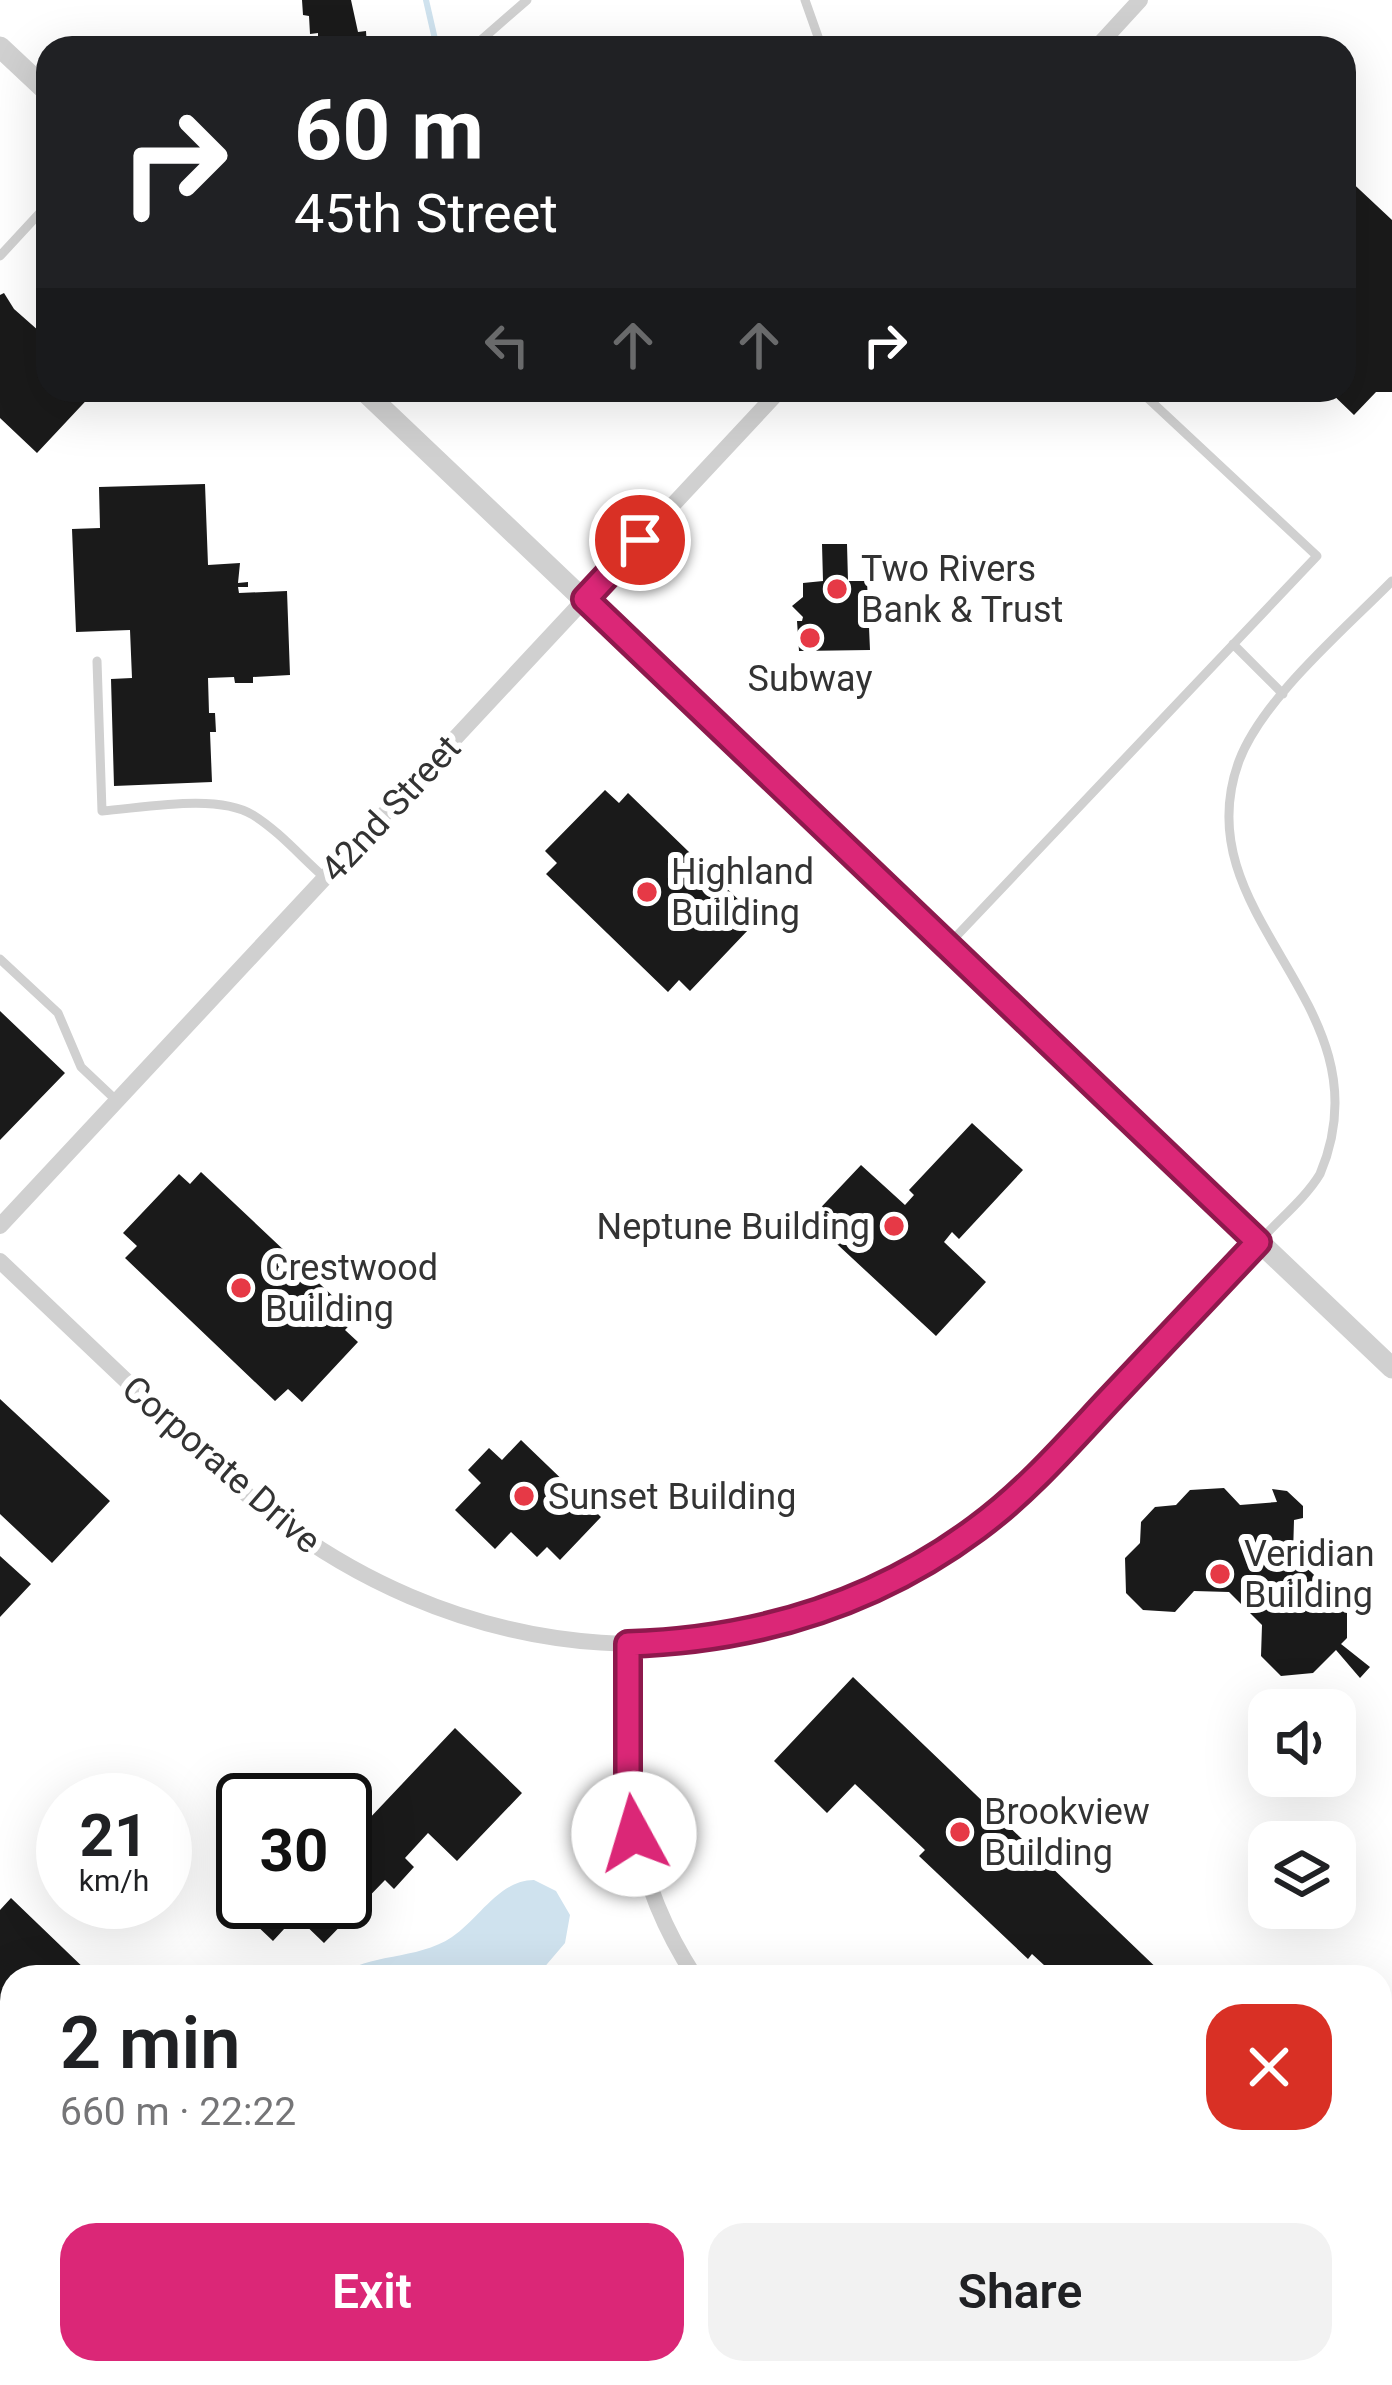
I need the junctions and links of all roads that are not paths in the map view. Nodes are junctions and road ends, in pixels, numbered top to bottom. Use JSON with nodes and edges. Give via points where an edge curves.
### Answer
{"nodes":[{"id":1,"x":527,"y":0,"type":"edge"},
{"id":2,"x":806,"y":0,"type":"edge"},
{"id":3,"x":1140,"y":0,"type":"edge"},
{"id":4,"x":486,"y":36,"type":"edge"},
{"id":5,"x":818,"y":36,"type":"edge"},
{"id":6,"x":1107,"y":36,"type":"edge"},
{"id":7,"x":0,"y":47,"type":"edge"},
{"id":8,"x":36,"y":81,"type":"edge"},
{"id":9,"x":36,"y":217,"type":"edge"},
{"id":10,"x":0,"y":256,"type":"edge"},
{"id":11,"x":376,"y":402,"type":"edge"},
{"id":12,"x":769,"y":402,"type":"edge"},
{"id":13,"x":1152,"y":402,"type":"edge"},
{"id":14,"x":1392,"y":581,"type":"edge"},
{"id":15,"x":585,"y":599,"type":"junction"},
{"id":16,"x":1233,"y":644,"type":"junction"},
{"id":17,"x":97,"y":661,"type":"dead end"},
{"id":18,"x":1283,"y":694,"type":"junction"},
{"id":19,"x":325,"y":878,"type":"junction"},
{"id":20,"x":948,"y":945,"type":"junction"},
{"id":21,"x":0,"y":959,"type":"edge"},
{"id":22,"x":1328,"y":1017,"type":"dead end"},
{"id":23,"x":1350,"y":1092,"type":"dead end"},
{"id":24,"x":117,"y":1101,"type":"junction"},
{"id":25,"x":0,"y":1226,"type":"edge"},
{"id":26,"x":1258,"y":1242,"type":"junction"},
{"id":27,"x":0,"y":1261,"type":"edge"},
{"id":28,"x":1392,"y":1368,"type":"edge"},
{"id":29,"x":628,"y":1644,"type":"junction"},
{"id":30,"x":688,"y":1965,"type":"edge"}],
"edges":[{"from":1,"to":4,"type":"lane"},
{"from":2,"to":5,"type":"lane"},
{"from":3,"to":6,"type":"street"},
{"from":7,"to":8,"type":"street"},
{"from":9,"to":10,"type":"lane"},
{"from":11,"to":15,"type":"street"},
{"from":12,"to":15,"type":"street","name":"42nd Street"},
{"from":13,"to":16,"type":"lane","via":[[1317,556]]},
{"from":14,"to":18,"type":"lane"},
{"from":15,"to":19,"type":"street","name":"42nd Street"},
{"from":15,"to":20,"type":"street"},
{"from":16,"to":18,"type":"lane"},
{"from":16,"to":20,"type":"lane"},
{"from":17,"to":19,"type":"lane","via":[[102,812],[232,807],[252,814]]},
{"from":18,"to":22,"type":"lane","via":[[1241,756],[1230,830],[1269,924]]},
{"from":19,"to":24,"type":"street","name":"42nd Street"},
{"from":20,"to":26,"type":"street"},
{"from":21,"to":24,"type":"lane","via":[[58,1013],[81,1066]]},
{"from":23,"to":26,"type":"lane","via":[[1319,1177]]},
{"from":24,"to":25,"type":"street","name":"42nd Street"},
{"from":26,"to":28,"type":"street"},
{"from":26,"to":29,"type":"street","name":"Corporate Drive","via":[[1031,1481],[956,1543],[877,1588],[797,1619],[712,1638]]},
{"from":27,"to":29,"type":"street","name":"Corporate Drive","via":[[261,1507],[330,1558],[484,1624]]},
{"from":29,"to":30,"type":"street","via":[[635,1841],[658,1913]]}]}
